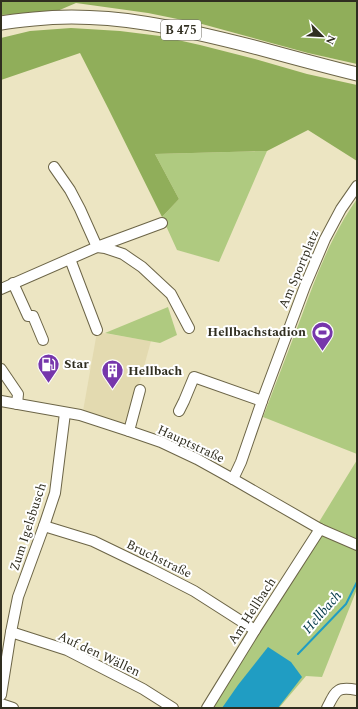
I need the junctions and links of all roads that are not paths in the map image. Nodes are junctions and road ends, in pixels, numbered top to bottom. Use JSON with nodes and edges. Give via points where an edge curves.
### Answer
{"nodes":[{"id":1,"x":1,"y":23,"type":"edge"},
{"id":2,"x":357,"y":74,"type":"edge"},
{"id":3,"x":54,"y":167,"type":"dead end"},
{"id":4,"x":357,"y":186,"type":"edge"},
{"id":5,"x":162,"y":223,"type":"dead end"},
{"id":6,"x":97,"y":247,"type":"junction"},
{"id":7,"x":70,"y":259,"type":"junction"},
{"id":8,"x":13,"y":283,"type":"junction"},
{"id":9,"x":2,"y":286,"type":"edge"},
{"id":10,"x":189,"y":328,"type":"dead end"},
{"id":11,"x":97,"y":330,"type":"dead end"},
{"id":12,"x":42,"y":340,"type":"dead end"},
{"id":13,"x":1,"y":369,"type":"edge"},
{"id":14,"x":140,"y":390,"type":"dead end"},
{"id":15,"x":1,"y":401,"type":"edge"},
{"id":16,"x":262,"y":401,"type":"junction"},
{"id":17,"x":17,"y":404,"type":"junction"},
{"id":18,"x":179,"y":411,"type":"dead end"},
{"id":19,"x":65,"y":413,"type":"junction"},
{"id":20,"x":129,"y":431,"type":"junction"},
{"id":21,"x":233,"y":479,"type":"junction"},
{"id":22,"x":44,"y":526,"type":"junction"},
{"id":23,"x":320,"y":529,"type":"junction"},
{"id":24,"x":357,"y":546,"type":"edge"},
{"id":25,"x":254,"y":630,"type":"junction"},
{"id":26,"x":11,"y":632,"type":"junction"},
{"id":27,"x":357,"y":690,"type":"edge"},
{"id":28,"x":1,"y":695,"type":"edge"},
{"id":29,"x":1,"y":704,"type":"edge"},
{"id":30,"x":13,"y":708,"type":"edge"},
{"id":31,"x":173,"y":708,"type":"edge"},
{"id":32,"x":207,"y":708,"type":"edge"},
{"id":33,"x":327,"y":708,"type":"edge"}],
"edges":[{"from":1,"to":2,"type":"main road","number":"B 475","via":[[85,17],[161,25],[218,37]]},
{"from":3,"to":6,"type":"street","via":[[70,190]]},
{"from":4,"to":16,"type":"street","name":"Am Sportplatz","via":[[325,239]]},
{"from":5,"to":6,"type":"street"},
{"from":6,"to":7,"type":"street"},
{"from":6,"to":10,"type":"street","via":[[123,254],[142,267],[171,294]]},
{"from":7,"to":8,"type":"street"},
{"from":7,"to":11,"type":"street"},
{"from":8,"to":9,"type":"street"},
{"from":8,"to":12,"type":"street","via":[[28,316],[33,316]]},
{"from":13,"to":17,"type":"street","via":[[18,394]]},
{"from":14,"to":20,"type":"street"},
{"from":15,"to":17,"type":"street","name":"Hauptstraße"},
{"from":16,"to":18,"type":"street","via":[[194,378]]},
{"from":16,"to":21,"type":"street","name":"Am Sportplatz"},
{"from":17,"to":19,"type":"street","name":"Hauptstraße"},
{"from":19,"to":20,"type":"street","name":"Hauptstraße","via":[[80,415]]},
{"from":19,"to":22,"type":"street","name":"Zum Igelsbusch","via":[[55,493]]},
{"from":20,"to":21,"type":"street","name":"Hauptstraße","via":[[161,442]]},
{"from":21,"to":23,"type":"street","name":"Hauptstraße"},
{"from":22,"to":25,"type":"street","name":"Bruchstraße","via":[[93,541],[151,569],[194,591]]},
{"from":22,"to":26,"type":"street","name":"Zum Igelsbusch","via":[[18,597]]},
{"from":23,"to":24,"type":"street","name":"Hauptstraße"},
{"from":23,"to":25,"type":"street","name":"Am Hellbach"},
{"from":25,"to":32,"type":"street","name":"Am Hellbach"},
{"from":26,"to":28,"type":"street","name":"Zum Igelsbusch"},
{"from":26,"to":31,"type":"street","name":"Auf den Wällen","via":[[67,650],[138,686]]},
{"from":27,"to":33,"type":"street","via":[[342,688],[336,692]]},
{"from":29,"to":30,"type":"street"}]}
